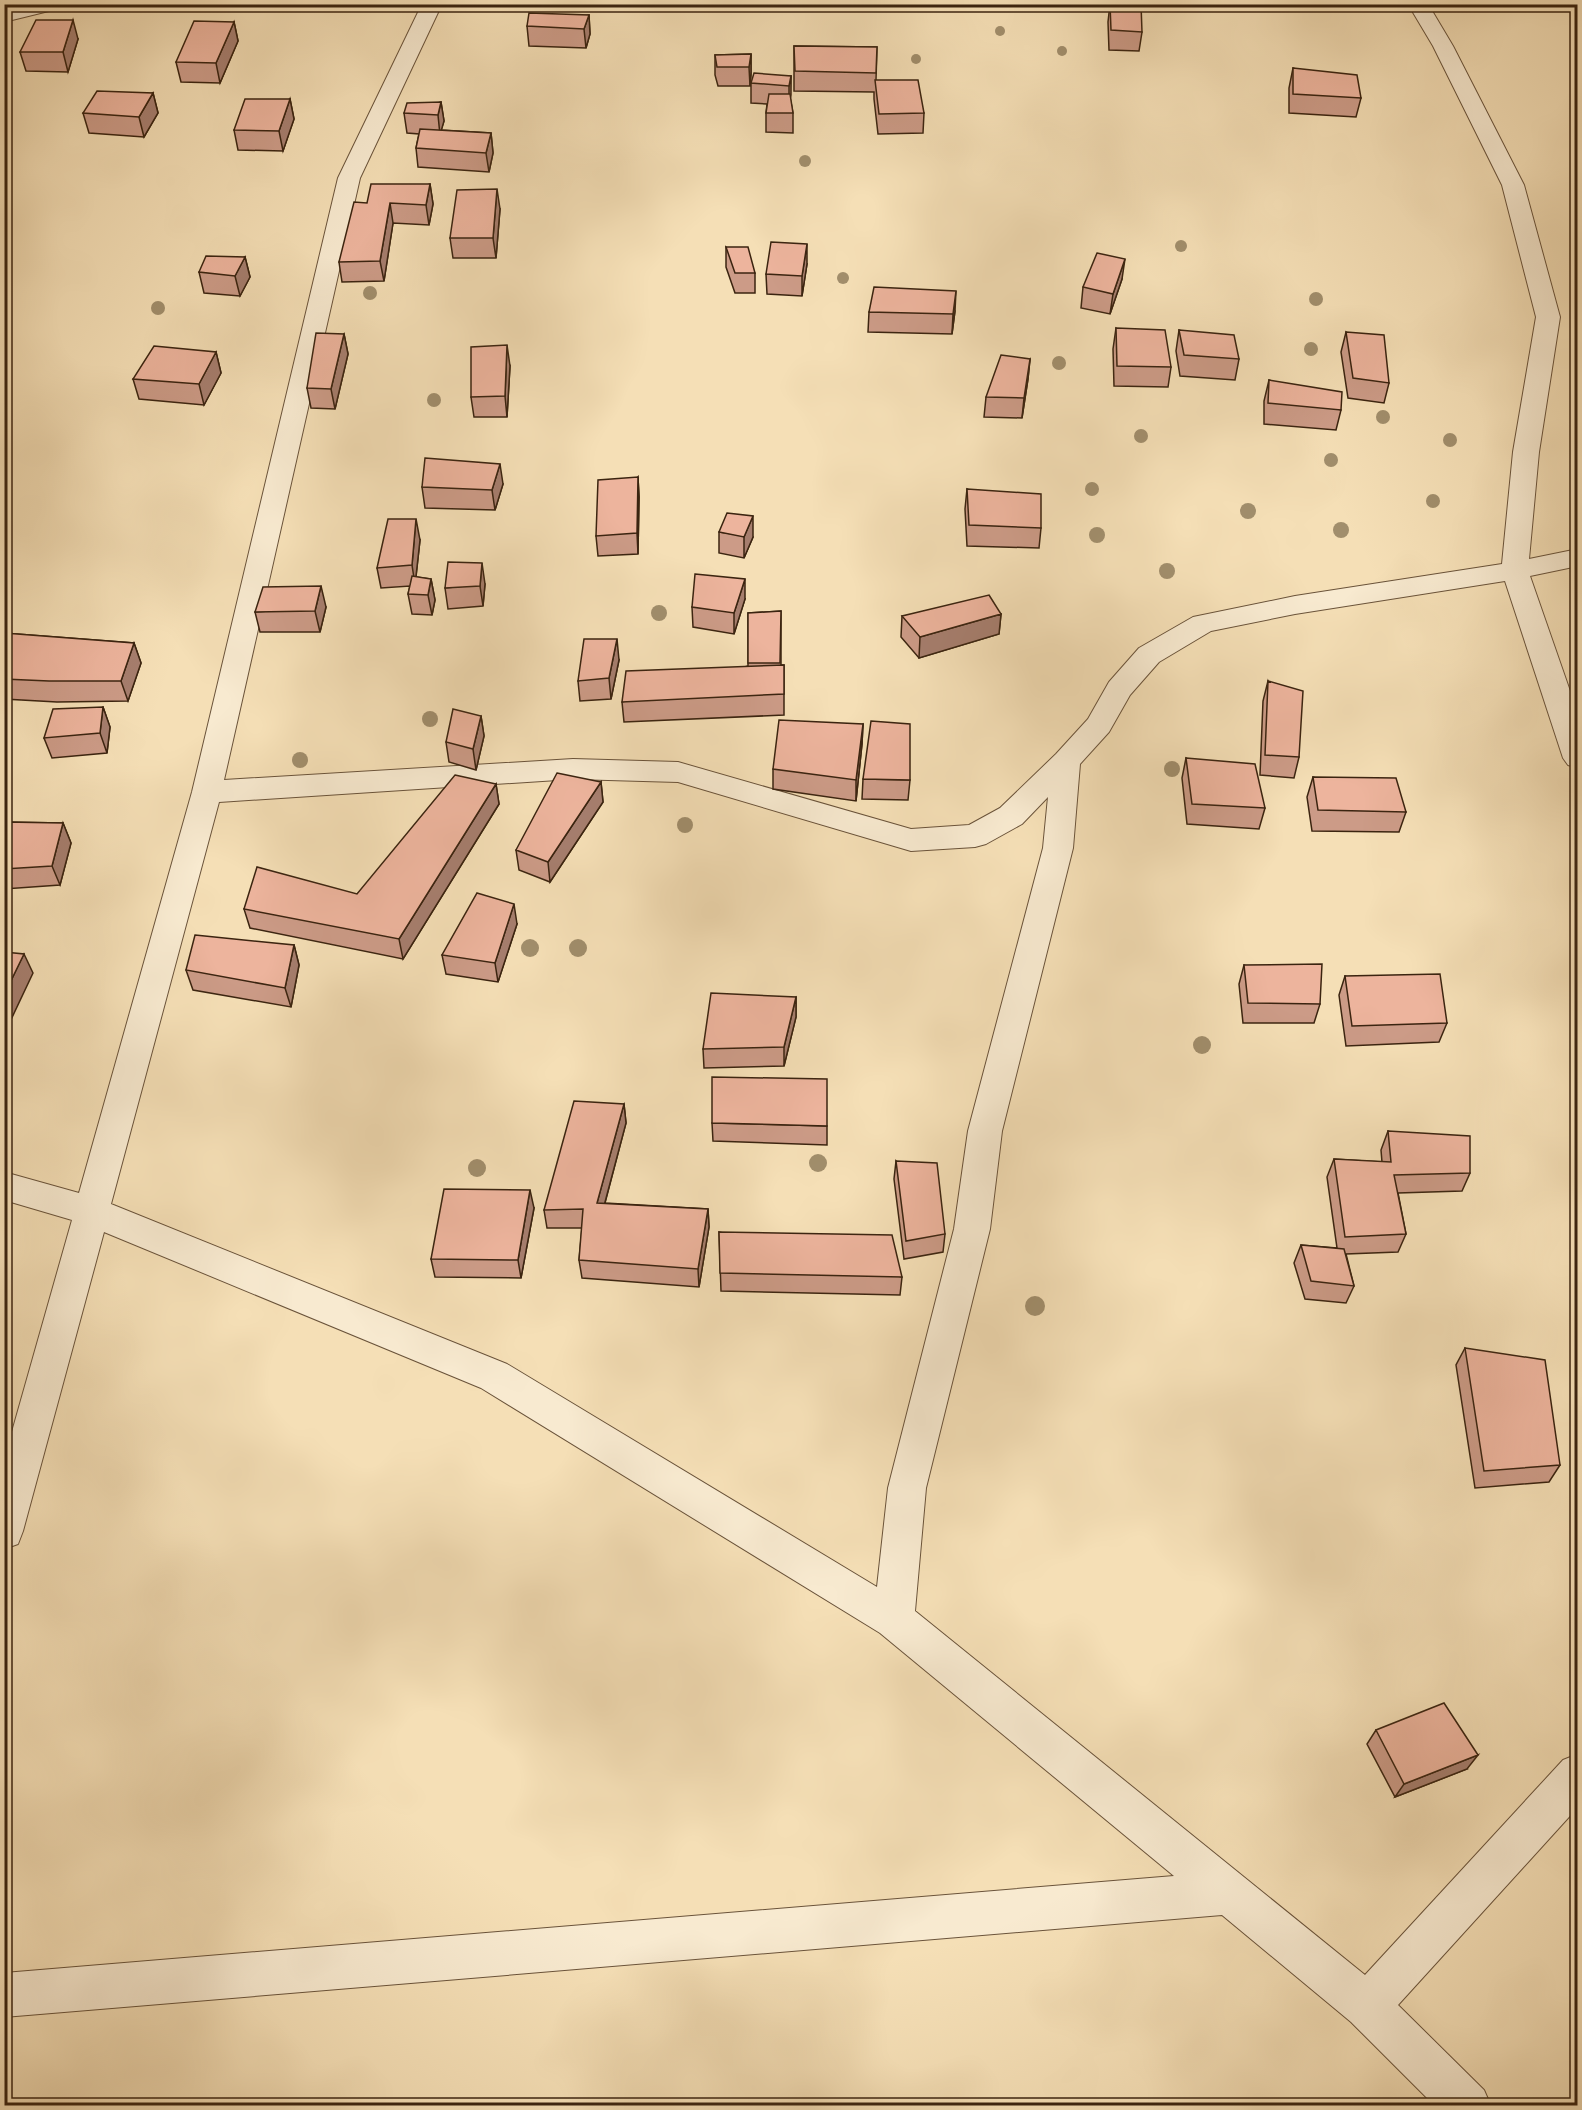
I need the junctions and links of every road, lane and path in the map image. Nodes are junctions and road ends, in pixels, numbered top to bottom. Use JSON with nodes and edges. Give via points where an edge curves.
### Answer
{"nodes":[{"id":1,"x":54,"y":4,"type":"edge"},
{"id":2,"x":432,"y":4,"type":"edge"},
{"id":3,"x":1418,"y":4,"type":"edge"},
{"id":4,"x":4,"y":16,"type":"edge"},
{"id":5,"x":1578,"y":557,"type":"edge"},
{"id":6,"x":1515,"y":571,"type":"junction"},
{"id":7,"x":1578,"y":758,"type":"edge"},
{"id":8,"x":1066,"y":760,"type":"junction"},
{"id":9,"x":207,"y":792,"type":"junction"},
{"id":10,"x":4,"y":1186,"type":"edge"},
{"id":11,"x":93,"y":1212,"type":"junction"},
{"id":12,"x":4,"y":1531,"type":"edge"},
{"id":13,"x":894,"y":1618,"type":"junction"},
{"id":14,"x":1578,"y":1775,"type":"edge"},
{"id":15,"x":1227,"y":1893,"type":"junction"},
{"id":16,"x":4,"y":1995,"type":"edge"},
{"id":17,"x":1366,"y":2006,"type":"junction"},
{"id":18,"x":1468,"y":2106,"type":"edge"}],
"edges":[{"from":1,"to":4,"type":"street"},
{"from":2,"to":9,"type":"street","via":[[349,178]]},
{"from":3,"to":6,"type":"street","via":[[1443,45],[1513,185],[1548,317],[1526,452]]},
{"from":5,"to":6,"type":"street"},
{"from":6,"to":7,"type":"street"},
{"from":6,"to":8,"type":"street","via":[[1203,623],[1149,655],[1119,689],[1099,725]]},
{"from":8,"to":9,"type":"street","via":[[1011,816],[975,836],[911,840],[678,772],[573,769]]},
{"from":8,"to":13,"type":"street","via":[[1058,848],[985,1131],[972,1230],[907,1488]]},
{"from":9,"to":11,"type":"street"},
{"from":10,"to":11,"type":"street"},
{"from":11,"to":12,"type":"street"},
{"from":11,"to":13,"type":"street","via":[[494,1376]]},
{"from":13,"to":15,"type":"street"},
{"from":14,"to":17,"type":"street"},
{"from":15,"to":16,"type":"street"},
{"from":15,"to":17,"type":"street"},
{"from":17,"to":18,"type":"street"}]}
